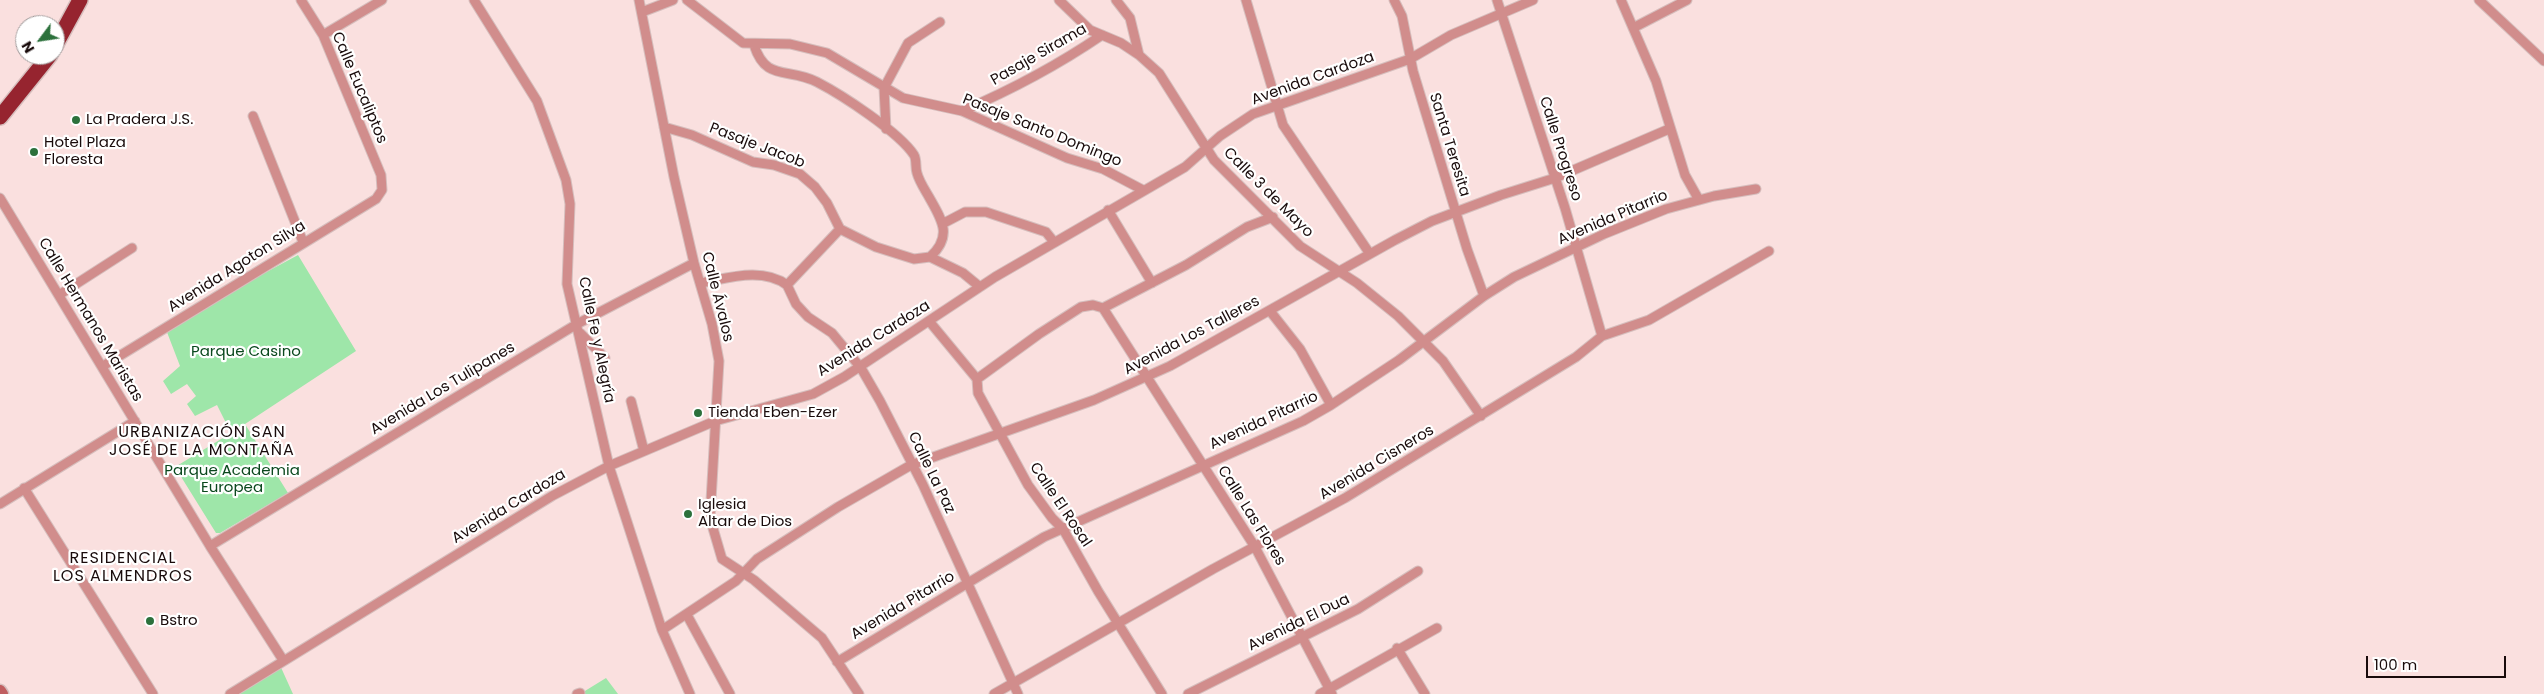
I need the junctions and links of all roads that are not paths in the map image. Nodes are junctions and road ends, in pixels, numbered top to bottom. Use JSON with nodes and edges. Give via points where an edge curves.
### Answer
{"nodes":[{"id":1,"x":80,"y":0,"type":"edge"},
{"id":2,"x":301,"y":0,"type":"edge"},
{"id":3,"x":382,"y":0,"type":"edge"},
{"id":4,"x":474,"y":0,"type":"edge"},
{"id":5,"x":639,"y":0,"type":"edge"},
{"id":6,"x":673,"y":0,"type":"edge"},
{"id":7,"x":687,"y":0,"type":"edge"},
{"id":8,"x":1059,"y":0,"type":"edge"},
{"id":9,"x":1116,"y":0,"type":"edge"},
{"id":10,"x":1246,"y":0,"type":"edge"},
{"id":11,"x":1394,"y":0,"type":"edge"},
{"id":12,"x":1497,"y":0,"type":"edge"},
{"id":13,"x":1533,"y":0,"type":"edge"},
{"id":14,"x":1621,"y":0,"type":"edge"},
{"id":15,"x":1687,"y":0,"type":"edge"},
{"id":16,"x":2479,"y":0,"type":"edge"},
{"id":17,"x":642,"y":12,"type":"junction"},
{"id":18,"x":1501,"y":13,"type":"junction"},
{"id":19,"x":940,"y":22,"type":"dead end"},
{"id":20,"x":65,"y":28,"type":"edge"},
{"id":21,"x":1633,"y":28,"type":"junction"},
{"id":22,"x":323,"y":35,"type":"junction"},
{"id":23,"x":1102,"y":35,"type":"junction"},
{"id":24,"x":754,"y":45,"type":"junction"},
{"id":25,"x":1140,"y":55,"type":"junction"},
{"id":26,"x":1410,"y":59,"type":"junction"},
{"id":27,"x":2544,"y":61,"type":"edge"},
{"id":28,"x":42,"y":65,"type":"edge"},
{"id":29,"x":884,"y":88,"type":"junction"},
{"id":30,"x":1278,"y":107,"type":"junction"},
{"id":31,"x":962,"y":111,"type":"junction"},
{"id":32,"x":253,"y":116,"type":"dead end"},
{"id":33,"x":0,"y":117,"type":"edge"},
{"id":34,"x":664,"y":128,"type":"junction"},
{"id":35,"x":1668,"y":128,"type":"junction"},
{"id":36,"x":886,"y":129,"type":"junction"},
{"id":37,"x":1207,"y":147,"type":"junction"},
{"id":38,"x":1555,"y":178,"type":"junction"},
{"id":39,"x":1756,"y":189,"type":"dead end"},
{"id":40,"x":382,"y":190,"type":"joint"},
{"id":41,"x":1143,"y":190,"type":"junction"},
{"id":42,"x":0,"y":198,"type":"edge"},
{"id":43,"x":1699,"y":200,"type":"junction"},
{"id":44,"x":1108,"y":210,"type":"junction"},
{"id":45,"x":1456,"y":213,"type":"junction"},
{"id":46,"x":1273,"y":217,"type":"junction"},
{"id":47,"x":944,"y":222,"type":"junction"},
{"id":48,"x":840,"y":229,"type":"junction"},
{"id":49,"x":303,"y":242,"type":"junction"},
{"id":50,"x":1054,"y":242,"type":"junction"},
{"id":51,"x":1577,"y":247,"type":"junction"},
{"id":52,"x":132,"y":248,"type":"dead end"},
{"id":53,"x":1769,"y":251,"type":"dead end"},
{"id":54,"x":1370,"y":254,"type":"junction"},
{"id":55,"x":930,"y":257,"type":"junction"},
{"id":56,"x":694,"y":263,"type":"junction"},
{"id":57,"x":1340,"y":272,"type":"junction"},
{"id":58,"x":790,"y":282,"type":"junction"},
{"id":59,"x":700,"y":283,"type":"junction"},
{"id":60,"x":1152,"y":283,"type":"junction"},
{"id":61,"x":980,"y":287,"type":"junction"},
{"id":62,"x":59,"y":295,"type":"junction"},
{"id":63,"x":1484,"y":296,"type":"junction"},
{"id":64,"x":1103,"y":308,"type":"junction"},
{"id":65,"x":1270,"y":311,"type":"junction"},
{"id":66,"x":929,"y":321,"type":"junction"},
{"id":67,"x":578,"y":328,"type":"junction"},
{"id":68,"x":1602,"y":336,"type":"junction"},
{"id":69,"x":1424,"y":342,"type":"junction"},
{"id":70,"x":605,"y":358,"type":"dead end"},
{"id":71,"x":102,"y":366,"type":"junction"},
{"id":72,"x":861,"y":368,"type":"junction"},
{"id":73,"x":1147,"y":376,"type":"junction"},
{"id":74,"x":977,"y":380,"type":"junction"},
{"id":75,"x":631,"y":401,"type":"dead end"},
{"id":76,"x":1331,"y":405,"type":"junction"},
{"id":77,"x":1481,"y":416,"type":"junction"},
{"id":78,"x":135,"y":421,"type":"junction"},
{"id":79,"x":715,"y":421,"type":"junction"},
{"id":80,"x":998,"y":433,"type":"junction"},
{"id":81,"x":644,"y":451,"type":"junction"},
{"id":82,"x":1202,"y":464,"type":"junction"},
{"id":83,"x":911,"y":465,"type":"junction"},
{"id":84,"x":609,"y":466,"type":"junction"},
{"id":85,"x":24,"y":488,"type":"junction"},
{"id":86,"x":0,"y":504,"type":"edge"},
{"id":87,"x":1063,"y":529,"type":"junction"},
{"id":88,"x":210,"y":546,"type":"junction"},
{"id":89,"x":1255,"y":547,"type":"junction"},
{"id":90,"x":1418,"y":570,"type":"dead end"},
{"id":91,"x":744,"y":573,"type":"junction"},
{"id":92,"x":967,"y":583,"type":"junction"},
{"id":93,"x":687,"y":615,"type":"junction"},
{"id":94,"x":1119,"y":624,"type":"junction"},
{"id":95,"x":1436,"y":628,"type":"dead end"},
{"id":96,"x":662,"y":630,"type":"junction"},
{"id":97,"x":1302,"y":636,"type":"junction"},
{"id":98,"x":1397,"y":648,"type":"junction"},
{"id":99,"x":283,"y":660,"type":"junction"},
{"id":100,"x":837,"y":662,"type":"junction"},
{"id":101,"x":1012,"y":683,"type":"junction"},
{"id":102,"x":1331,"y":692,"type":"edge"},
{"id":103,"x":153,"y":694,"type":"edge"},
{"id":104,"x":230,"y":694,"type":"edge"},
{"id":105,"x":690,"y":694,"type":"edge"},
{"id":106,"x":730,"y":694,"type":"edge"},
{"id":107,"x":859,"y":694,"type":"edge"},
{"id":108,"x":994,"y":694,"type":"edge"},
{"id":109,"x":1018,"y":694,"type":"edge"},
{"id":110,"x":1162,"y":694,"type":"edge"},
{"id":111,"x":1188,"y":694,"type":"edge"},
{"id":112,"x":1320,"y":694,"type":"edge"},
{"id":113,"x":1425,"y":694,"type":"edge"}],
"edges":[{"from":1,"to":20,"type":"highway"},
{"from":2,"to":22,"type":"street","name":"Calle Eucaliptos"},
{"from":3,"to":22,"type":"street"},
{"from":4,"to":67,"type":"street","name":"Calle Fe y Alegría","via":[[537,102],[566,180],[570,204],[567,284]]},
{"from":5,"to":17,"type":"street","name":"Calle Ávalos"},
{"from":6,"to":17,"type":"street"},
{"from":7,"to":24,"type":"street","name":"Pasaje Santo Domingo","via":[[743,43]]},
{"from":8,"to":23,"type":"street","name":"Calle 3 de Mayo","via":[[1090,30]]},
{"from":9,"to":25,"type":"street","via":[[1130,18]]},
{"from":10,"to":30,"type":"street"},
{"from":11,"to":26,"type":"street","name":"Santa Teresita","via":[[1402,16]]},
{"from":12,"to":18,"type":"street","name":"Calle Progreso"},
{"from":13,"to":18,"type":"street","name":"Avenida Cardoza"},
{"from":14,"to":21,"type":"street"},
{"from":15,"to":21,"type":"street"},
{"from":16,"to":27,"type":"street"},
{"from":17,"to":34,"type":"street","name":"Calle Ávalos"},
{"from":18,"to":26,"type":"street","name":"Avenida Cardoza","via":[[1451,35]]},
{"from":18,"to":38,"type":"street","name":"Calle Progreso"},
{"from":19,"to":29,"type":"street","via":[[908,43]]},
{"from":21,"to":35,"type":"street","via":[[1656,81]]},
{"from":22,"to":40,"type":"street","name":"Calle Eucaliptos","via":[[381,175]]},
{"from":23,"to":25,"type":"street","name":"Calle 3 de Mayo"},
{"from":23,"to":31,"type":"street","name":"Pasaje Sirama","via":[[1030,79]]},
{"from":24,"to":29,"type":"street","name":"Pasaje Santo Domingo","via":[[790,44],[827,53]]},
{"from":24,"to":36,"type":"street","via":[[758,59],[770,71],[783,71],[816,82]]},
{"from":25,"to":37,"type":"street","name":"Calle 3 de Mayo","via":[[1159,73]]},
{"from":26,"to":30,"type":"street","name":"Avenida Cardoza"},
{"from":26,"to":45,"type":"street","name":"Santa Teresita"},
{"from":28,"to":33,"type":"highway"},
{"from":29,"to":31,"type":"street","name":"Pasaje Santo Domingo","via":[[903,98]]},
{"from":29,"to":36,"type":"street"},
{"from":30,"to":37,"type":"street","name":"Avenida Cardoza","via":[[1253,114]]},
{"from":30,"to":54,"type":"street","via":[[1283,125]]},
{"from":31,"to":41,"type":"street","name":"Pasaje Santo Domingo","via":[[1068,158],[1103,169]]},
{"from":32,"to":49,"type":"street"},
{"from":34,"to":48,"type":"street","name":"Pasaje Jacob","via":[[692,135],[752,162],[800,174],[827,203]]},
{"from":34,"to":56,"type":"street","name":"Calle Ávalos"},
{"from":35,"to":38,"type":"street","name":"Avenida Los Talleres"},
{"from":35,"to":43,"type":"street","via":[[1685,175]]},
{"from":36,"to":47,"type":"street","via":[[915,157],[916,173]]},
{"from":37,"to":41,"type":"street","name":"Avenida Cardoza","via":[[1185,167]]},
{"from":37,"to":46,"type":"street","name":"Calle 3 de Mayo","via":[[1214,160]]},
{"from":38,"to":45,"type":"street","name":"Avenida Los Talleres"},
{"from":38,"to":51,"type":"street","name":"Calle Progreso"},
{"from":39,"to":43,"type":"street","name":"Avenida Pitarrio"},
{"from":40,"to":49,"type":"street","name":"Avenida Agoton Silva","via":[[376,199]]},
{"from":41,"to":44,"type":"street","name":"Avenida Cardoza"},
{"from":42,"to":62,"type":"street","name":"Calle Hermanos Maristas"},
{"from":43,"to":51,"type":"street","name":"Avenida Pitarrio","via":[[1666,209]]},
{"from":44,"to":50,"type":"street","name":"Avenida Cardoza"},
{"from":44,"to":60,"type":"street"},
{"from":45,"to":54,"type":"street","name":"Avenida Los Talleres","via":[[1425,225]]},
{"from":45,"to":63,"type":"street","name":"Santa Teresita"},
{"from":46,"to":57,"type":"street","name":"Calle 3 de Mayo","via":[[1300,246]]},
{"from":46,"to":60,"type":"street","via":[[1220,242]]},
{"from":47,"to":50,"type":"street","via":[[965,212],[986,212],[1046,232]]},
{"from":47,"to":55,"type":"street","via":[[943,241]]},
{"from":48,"to":55,"type":"street","via":[[876,247],[914,259]]},
{"from":48,"to":58,"type":"street"},
{"from":49,"to":71,"type":"street","name":"Avenida Agoton Silva"},
{"from":50,"to":61,"type":"street","name":"Avenida Cardoza"},
{"from":51,"to":63,"type":"street","name":"Avenida Pitarrio","via":[[1514,277]]},
{"from":51,"to":68,"type":"street","name":"Calle Progreso"},
{"from":52,"to":62,"type":"street"},
{"from":53,"to":68,"type":"street","name":"Avenida Cisneros","via":[[1649,320]]},
{"from":54,"to":57,"type":"street","name":"Avenida Los Talleres"},
{"from":55,"to":61,"type":"street","via":[[963,273]]},
{"from":56,"to":59,"type":"street","name":"Calle Ávalos"},
{"from":56,"to":67,"type":"street","name":"Avenida Los Tulipanes"},
{"from":57,"to":65,"type":"street","name":"Avenida Los Talleres"},
{"from":57,"to":69,"type":"street","name":"Calle 3 de Mayo","via":[[1398,316]]},
{"from":58,"to":59,"type":"street","via":[[754,275]]},
{"from":58,"to":72,"type":"street","name":"Calle La Paz","via":[[796,304],[808,318],[832,333]]},
{"from":59,"to":79,"type":"street","name":"Calle Ávalos","via":[[719,361]]},
{"from":60,"to":64,"type":"street"},
{"from":61,"to":66,"type":"street","name":"Avenida Cardoza"},
{"from":62,"to":71,"type":"street","name":"Calle Hermanos Maristas"},
{"from":63,"to":69,"type":"street","name":"Avenida Pitarrio"},
{"from":64,"to":73,"type":"street","name":"Calle Las Flores"},
{"from":64,"to":74,"type":"street","via":[[1093,305],[1081,307],[985,371]]},
{"from":65,"to":73,"type":"street","name":"Avenida Los Talleres"},
{"from":65,"to":76,"type":"street","via":[[1300,349]]},
{"from":66,"to":72,"type":"street","name":"Avenida Cardoza"},
{"from":66,"to":74,"type":"street"},
{"from":67,"to":70,"type":"street"},
{"from":67,"to":84,"type":"street","name":"Calle Fe y Alegría"},
{"from":67,"to":88,"type":"street","name":"Avenida Los Tulipanes"},
{"from":68,"to":77,"type":"street","name":"Avenida Cisneros","via":[[1576,357]]},
{"from":69,"to":76,"type":"street","name":"Avenida Pitarrio"},
{"from":69,"to":77,"type":"street","name":"Calle 3 de Mayo","via":[[1443,361]]},
{"from":71,"to":78,"type":"street","name":"Calle Hermanos Maristas"},
{"from":72,"to":79,"type":"street","name":"Avenida Cardoza","via":[[813,394]]},
{"from":72,"to":83,"type":"street","name":"Calle La Paz"},
{"from":73,"to":80,"type":"street","name":"Avenida Los Talleres","via":[[1094,400]]},
{"from":73,"to":82,"type":"street","name":"Calle Las Flores"},
{"from":74,"to":80,"type":"street","name":"Calle El Rosal","via":[[978,393]]},
{"from":75,"to":81,"type":"street"},
{"from":76,"to":82,"type":"street","name":"Avenida Pitarrio"},
{"from":77,"to":89,"type":"street","name":"Avenida Cisneros","via":[[1345,498]]},
{"from":78,"to":85,"type":"street"},
{"from":78,"to":88,"type":"street","name":"Calle Hermanos Maristas"},
{"from":79,"to":81,"type":"street","name":"Avenida Cardoza"},
{"from":79,"to":91,"type":"street","name":"Calle Ávalos","via":[[710,518],[722,559]]},
{"from":80,"to":83,"type":"street","name":"Avenida Los Talleres"},
{"from":80,"to":87,"type":"street","name":"Calle El Rosal","via":[[1028,485]]},
{"from":81,"to":84,"type":"street","name":"Avenida Cardoza"},
{"from":82,"to":87,"type":"street","name":"Avenida Pitarrio"},
{"from":82,"to":89,"type":"street","name":"Calle Las Flores"},
{"from":83,"to":91,"type":"street","name":"Avenida Los Talleres","via":[[757,559]]},
{"from":83,"to":92,"type":"street","name":"Calle La Paz"},
{"from":84,"to":96,"type":"street","name":"Calle Fe y Alegría"},
{"from":84,"to":99,"type":"street","name":"Avenida Cardoza","via":[[552,496]]},
{"from":85,"to":86,"type":"street"},
{"from":85,"to":103,"type":"street"},
{"from":87,"to":92,"type":"street","name":"Avenida Pitarrio"},
{"from":87,"to":94,"type":"street","name":"Calle El Rosal"},
{"from":88,"to":99,"type":"street","name":"Calle Hermanos Maristas"},
{"from":89,"to":94,"type":"street","name":"Avenida Cisneros"},
{"from":89,"to":97,"type":"street","name":"Calle Las Flores"},
{"from":90,"to":97,"type":"street","name":"Avenida El Dua","via":[[1358,609]]},
{"from":91,"to":93,"type":"street","name":"Avenida Los Talleres"},
{"from":91,"to":100,"type":"street","name":"Calle Ávalos","via":[[822,638]]},
{"from":92,"to":100,"type":"street","name":"Avenida Pitarrio"},
{"from":92,"to":101,"type":"street","name":"Calle La Paz"},
{"from":93,"to":96,"type":"street","name":"Avenida Los Talleres"},
{"from":93,"to":106,"type":"street"},
{"from":94,"to":101,"type":"street","name":"Avenida Cisneros"},
{"from":94,"to":110,"type":"street","name":"Calle El Rosal"},
{"from":95,"to":98,"type":"street"},
{"from":96,"to":105,"type":"street","name":"Calle Fe y Alegría"},
{"from":97,"to":102,"type":"street","name":"Calle Las Flores"},
{"from":97,"to":111,"type":"street","name":"Avenida El Dua"},
{"from":98,"to":102,"type":"street"},
{"from":98,"to":113,"type":"street"},
{"from":99,"to":104,"type":"street","name":"Avenida Cardoza"},
{"from":100,"to":107,"type":"street","name":"Calle Ávalos"},
{"from":101,"to":108,"type":"street","name":"Avenida Cisneros"},
{"from":101,"to":109,"type":"street","name":"Calle La Paz"},
{"from":102,"to":112,"type":"street"}]}
